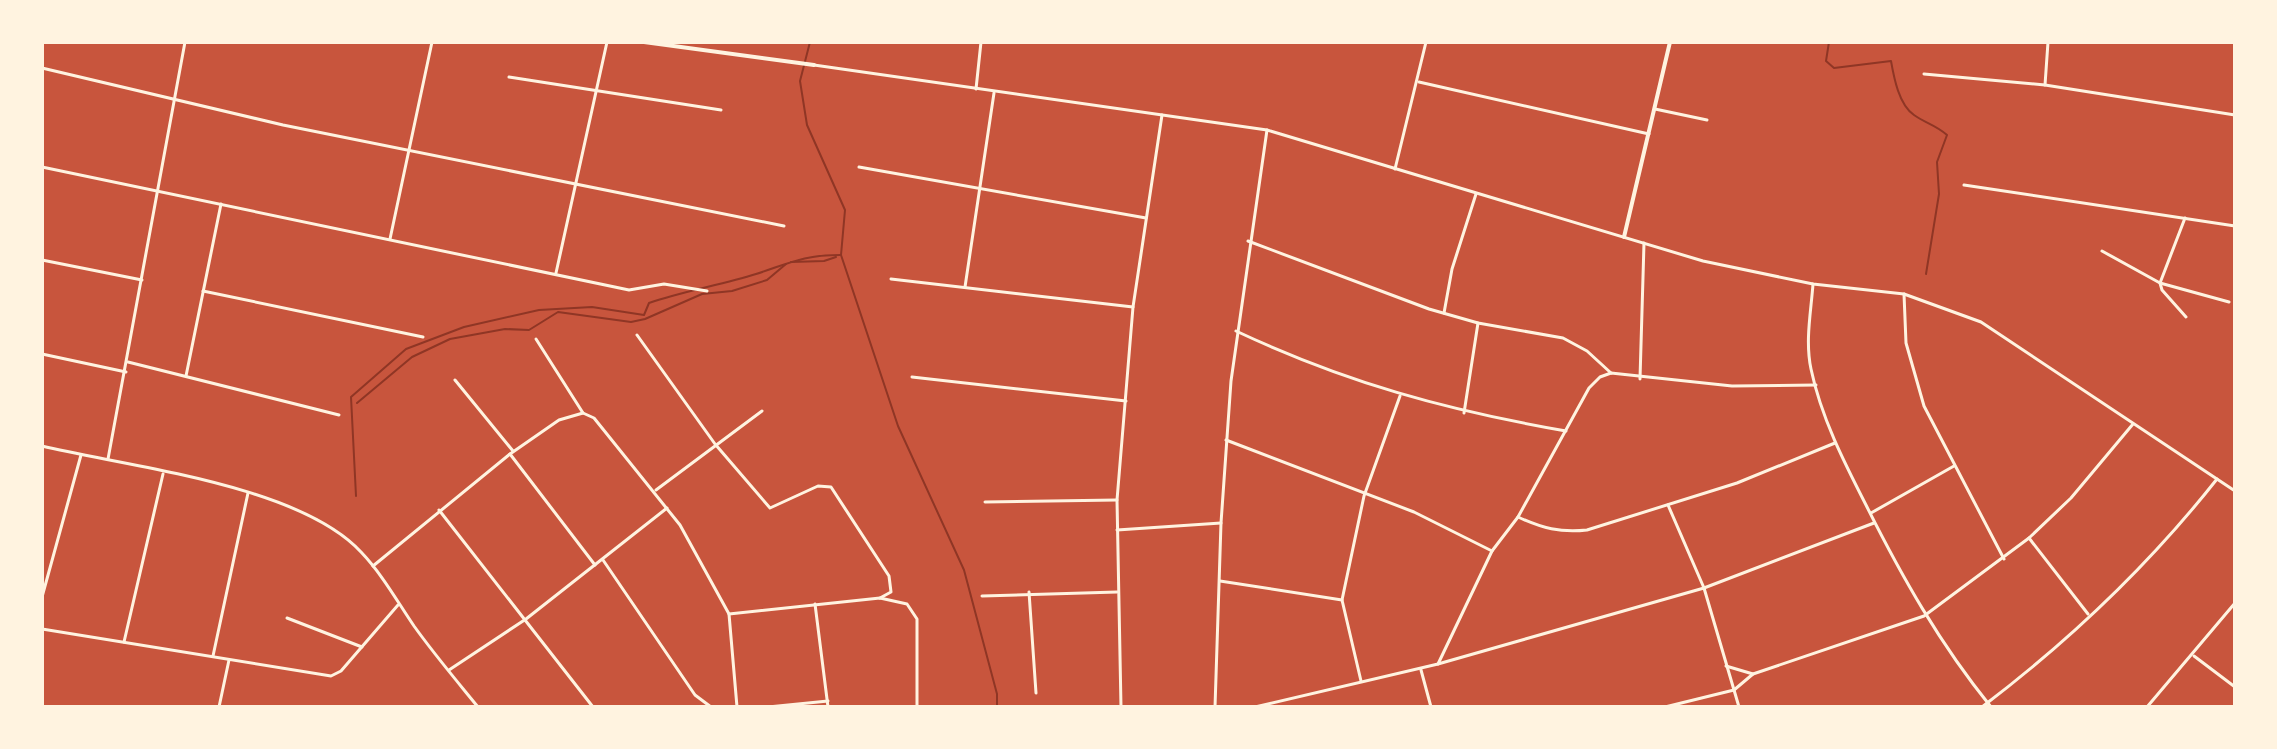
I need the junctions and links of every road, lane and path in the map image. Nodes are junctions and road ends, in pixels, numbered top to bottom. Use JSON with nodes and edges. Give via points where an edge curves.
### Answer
{"nodes":[{"id":1,"x":185,"y":42,"type":"edge"},
{"id":2,"x":432,"y":42,"type":"edge"},
{"id":3,"x":607,"y":42,"type":"edge"},
{"id":4,"x":644,"y":42,"type":"edge"},
{"id":5,"x":981,"y":42,"type":"edge"},
{"id":6,"x":1426,"y":42,"type":"edge"},
{"id":7,"x":1670,"y":42,"type":"edge"},
{"id":8,"x":2048,"y":42,"type":"edge"},
{"id":9,"x":814,"y":65,"type":"joint"},
{"id":10,"x":42,"y":68,"type":"edge"},
{"id":11,"x":1924,"y":74,"type":"dead end"},
{"id":12,"x":509,"y":77,"type":"dead end"},
{"id":13,"x":1419,"y":82,"type":"junction"},
{"id":14,"x":2045,"y":85,"type":"junction"},
{"id":15,"x":976,"y":89,"type":"junction"},
{"id":16,"x":596,"y":92,"type":"junction"},
{"id":17,"x":994,"y":92,"type":"junction"},
{"id":18,"x":175,"y":97,"type":"junction"},
{"id":19,"x":1655,"y":109,"type":"junction"},
{"id":20,"x":721,"y":110,"type":"dead end"},
{"id":21,"x":1162,"y":115,"type":"junction"},
{"id":22,"x":2235,"y":115,"type":"edge"},
{"id":23,"x":1707,"y":120,"type":"dead end"},
{"id":24,"x":1267,"y":130,"type":"junction"},
{"id":25,"x":1649,"y":134,"type":"junction"},
{"id":26,"x":408,"y":152,"type":"junction"},
{"id":27,"x":42,"y":167,"type":"edge"},
{"id":28,"x":859,"y":167,"type":"dead end"},
{"id":29,"x":1395,"y":169,"type":"junction"},
{"id":30,"x":1964,"y":185,"type":"dead end"},
{"id":31,"x":575,"y":186,"type":"junction"},
{"id":32,"x":979,"y":186,"type":"junction"},
{"id":33,"x":159,"y":190,"type":"junction"},
{"id":34,"x":1476,"y":194,"type":"junction"},
{"id":35,"x":221,"y":202,"type":"junction"},
{"id":36,"x":1146,"y":218,"type":"junction"},
{"id":37,"x":2185,"y":218,"type":"junction"},
{"id":38,"x":784,"y":226,"type":"dead end"},
{"id":39,"x":2235,"y":226,"type":"edge"},
{"id":40,"x":1624,"y":237,"type":"junction"},
{"id":41,"x":390,"y":239,"type":"junction"},
{"id":42,"x":1248,"y":241,"type":"junction"},
{"id":43,"x":1644,"y":243,"type":"junction"},
{"id":44,"x":2102,"y":251,"type":"dead end"},
{"id":45,"x":42,"y":260,"type":"edge"},
{"id":46,"x":556,"y":274,"type":"junction"},
{"id":47,"x":891,"y":279,"type":"dead end"},
{"id":48,"x":142,"y":280,"type":"junction"},
{"id":49,"x":2160,"y":283,"type":"junction"},
{"id":50,"x":1813,"y":284,"type":"junction"},
{"id":51,"x":965,"y":287,"type":"junction"},
{"id":52,"x":203,"y":291,"type":"junction"},
{"id":53,"x":707,"y":291,"type":"dead end"},
{"id":54,"x":1904,"y":294,"type":"junction"},
{"id":55,"x":2229,"y":302,"type":"dead end"},
{"id":56,"x":1133,"y":307,"type":"junction"},
{"id":57,"x":1444,"y":313,"type":"junction"},
{"id":58,"x":2186,"y":317,"type":"dead end"},
{"id":59,"x":1478,"y":323,"type":"junction"},
{"id":60,"x":1236,"y":331,"type":"junction"},
{"id":61,"x":637,"y":335,"type":"dead end"},
{"id":62,"x":423,"y":337,"type":"dead end"},
{"id":63,"x":536,"y":339,"type":"dead end"},
{"id":64,"x":42,"y":354,"type":"edge"},
{"id":65,"x":128,"y":362,"type":"junction"},
{"id":66,"x":126,"y":372,"type":"junction"},
{"id":67,"x":1611,"y":373,"type":"junction"},
{"id":68,"x":186,"y":376,"type":"junction"},
{"id":69,"x":912,"y":377,"type":"dead end"},
{"id":70,"x":1640,"y":379,"type":"junction"},
{"id":71,"x":455,"y":380,"type":"dead end"},
{"id":72,"x":1816,"y":385,"type":"junction"},
{"id":73,"x":1400,"y":396,"type":"junction"},
{"id":74,"x":1126,"y":401,"type":"junction"},
{"id":75,"x":762,"y":411,"type":"dead end"},
{"id":76,"x":583,"y":413,"type":"junction"},
{"id":77,"x":1464,"y":413,"type":"junction"},
{"id":78,"x":339,"y":415,"type":"dead end"},
{"id":79,"x":2133,"y":424,"type":"junction"},
{"id":80,"x":1566,"y":431,"type":"junction"},
{"id":81,"x":1226,"y":440,"type":"junction"},
{"id":82,"x":1835,"y":443,"type":"junction"},
{"id":83,"x":715,"y":444,"type":"junction"},
{"id":84,"x":42,"y":446,"type":"edge"},
{"id":85,"x":512,"y":453,"type":"junction"},
{"id":86,"x":81,"y":455,"type":"junction"},
{"id":87,"x":108,"y":461,"type":"junction"},
{"id":88,"x":1954,"y":466,"type":"junction"},
{"id":89,"x":163,"y":473,"type":"junction"},
{"id":90,"x":2217,"y":479,"type":"junction"},
{"id":91,"x":655,"y":491,"type":"junction"},
{"id":92,"x":2235,"y":491,"type":"edge"},
{"id":93,"x":248,"y":493,"type":"junction"},
{"id":94,"x":1364,"y":496,"type":"junction"},
{"id":95,"x":1117,"y":500,"type":"junction"},
{"id":96,"x":985,"y":502,"type":"dead end"},
{"id":97,"x":1668,"y":505,"type":"junction"},
{"id":98,"x":667,"y":508,"type":"junction"},
{"id":99,"x":439,"y":510,"type":"junction"},
{"id":100,"x":1870,"y":514,"type":"junction"},
{"id":101,"x":1518,"y":517,"type":"junction"},
{"id":102,"x":1221,"y":523,"type":"junction"},
{"id":103,"x":1874,"y":523,"type":"junction"},
{"id":104,"x":1117,"y":530,"type":"junction"},
{"id":105,"x":2029,"y":538,"type":"junction"},
{"id":106,"x":1492,"y":551,"type":"junction"},
{"id":107,"x":2004,"y":559,"type":"junction"},
{"id":108,"x":603,"y":560,"type":"junction"},
{"id":109,"x":595,"y":565,"type":"junction"},
{"id":110,"x":373,"y":566,"type":"junction"},
{"id":111,"x":1220,"y":581,"type":"junction"},
{"id":112,"x":44,"y":583,"type":"edge"},
{"id":113,"x":1704,"y":588,"type":"junction"},
{"id":114,"x":1029,"y":592,"type":"junction"},
{"id":115,"x":1117,"y":592,"type":"junction"},
{"id":116,"x":982,"y":596,"type":"dead end"},
{"id":117,"x":42,"y":597,"type":"edge"},
{"id":118,"x":880,"y":598,"type":"junction"},
{"id":119,"x":1342,"y":600,"type":"junction"},
{"id":120,"x":399,"y":603,"type":"junction"},
{"id":121,"x":2235,"y":603,"type":"edge"},
{"id":122,"x":815,"y":604,"type":"junction"},
{"id":123,"x":729,"y":614,"type":"junction"},
{"id":124,"x":2089,"y":615,"type":"junction"},
{"id":125,"x":1924,"y":616,"type":"junction"},
{"id":126,"x":287,"y":618,"type":"dead end"},
{"id":127,"x":526,"y":619,"type":"junction"},
{"id":128,"x":42,"y":629,"type":"edge"},
{"id":129,"x":124,"y":642,"type":"junction"},
{"id":130,"x":362,"y":647,"type":"junction"},
{"id":131,"x":213,"y":656,"type":"junction"},
{"id":132,"x":2194,"y":656,"type":"junction"},
{"id":133,"x":230,"y":659,"type":"junction"},
{"id":134,"x":1438,"y":664,"type":"junction"},
{"id":135,"x":1726,"y":666,"type":"junction"},
{"id":136,"x":448,"y":670,"type":"junction"},
{"id":137,"x":1421,"y":670,"type":"junction"},
{"id":138,"x":1753,"y":674,"type":"junction"},
{"id":139,"x":1361,"y":681,"type":"junction"},
{"id":140,"x":2235,"y":687,"type":"edge"},
{"id":141,"x":1734,"y":690,"type":"junction"},
{"id":142,"x":1036,"y":693,"type":"dead end"},
{"id":143,"x":828,"y":704,"type":"edge"},
{"id":144,"x":1989,"y":705,"type":"edge"},
{"id":145,"x":219,"y":707,"type":"edge"},
{"id":146,"x":478,"y":707,"type":"edge"},
{"id":147,"x":593,"y":707,"type":"edge"},
{"id":148,"x":711,"y":707,"type":"edge"},
{"id":149,"x":737,"y":707,"type":"edge"},
{"id":150,"x":768,"y":707,"type":"edge"},
{"id":151,"x":917,"y":707,"type":"edge"},
{"id":152,"x":1121,"y":707,"type":"edge"},
{"id":153,"x":1215,"y":707,"type":"edge"},
{"id":154,"x":1255,"y":707,"type":"edge"},
{"id":155,"x":1431,"y":707,"type":"edge"},
{"id":156,"x":1665,"y":707,"type":"edge"},
{"id":157,"x":1739,"y":707,"type":"edge"},
{"id":158,"x":1982,"y":707,"type":"edge"},
{"id":159,"x":2147,"y":707,"type":"edge"}],
"edges":[{"from":1,"to":18,"type":"street"},
{"from":2,"to":26,"type":"street"},
{"from":3,"to":16,"type":"street"},
{"from":4,"to":9,"type":"street"},
{"from":5,"to":15,"type":"street"},
{"from":6,"to":13,"type":"street"},
{"from":7,"to":19,"type":"street"},
{"from":8,"to":14,"type":"street"},
{"from":9,"to":15,"type":"street"},
{"from":10,"to":18,"type":"street"},
{"from":11,"to":14,"type":"street"},
{"from":12,"to":16,"type":"street"},
{"from":13,"to":25,"type":"street"},
{"from":13,"to":29,"type":"street"},
{"from":14,"to":22,"type":"street"},
{"from":15,"to":17,"type":"street"},
{"from":16,"to":20,"type":"street"},
{"from":16,"to":31,"type":"street"},
{"from":17,"to":21,"type":"street"},
{"from":17,"to":32,"type":"street"},
{"from":18,"to":26,"type":"street"},
{"from":18,"to":33,"type":"street"},
{"from":19,"to":23,"type":"street"},
{"from":19,"to":25,"type":"street"},
{"from":21,"to":24,"type":"street"},
{"from":21,"to":36,"type":"street"},
{"from":24,"to":29,"type":"street"},
{"from":24,"to":42,"type":"street"},
{"from":25,"to":40,"type":"street"},
{"from":26,"to":31,"type":"street"},
{"from":26,"to":41,"type":"street"},
{"from":27,"to":33,"type":"street"},
{"from":28,"to":32,"type":"street"},
{"from":29,"to":34,"type":"street"},
{"from":30,"to":37,"type":"street"},
{"from":31,"to":38,"type":"street"},
{"from":31,"to":46,"type":"street"},
{"from":32,"to":36,"type":"street"},
{"from":32,"to":51,"type":"street"},
{"from":33,"to":35,"type":"street"},
{"from":33,"to":48,"type":"street"},
{"from":34,"to":40,"type":"street"},
{"from":34,"to":57,"type":"street"},
{"from":35,"to":41,"type":"street"},
{"from":35,"to":52,"type":"street"},
{"from":36,"to":56,"type":"street"},
{"from":37,"to":39,"type":"street"},
{"from":37,"to":49,"type":"street"},
{"from":40,"to":43,"type":"street"},
{"from":41,"to":46,"type":"street"},
{"from":42,"to":57,"type":"street"},
{"from":42,"to":60,"type":"street"},
{"from":43,"to":50,"type":"street"},
{"from":43,"to":70,"type":"street"},
{"from":44,"to":49,"type":"street"},
{"from":45,"to":48,"type":"street"},
{"from":46,"to":53,"type":"street","via":[[636,291],[664,284]]},
{"from":47,"to":51,"type":"street"},
{"from":48,"to":65,"type":"street"},
{"from":49,"to":55,"type":"street"},
{"from":49,"to":58,"type":"street"},
{"from":50,"to":54,"type":"street"},
{"from":50,"to":72,"type":"street","via":[[1808,333]]},
{"from":51,"to":56,"type":"street"},
{"from":52,"to":62,"type":"street"},
{"from":52,"to":68,"type":"street"},
{"from":54,"to":79,"type":"street","via":[[1981,322]]},
{"from":54,"to":88,"type":"street","via":[[1906,343],[1916,381]]},
{"from":56,"to":74,"type":"street"},
{"from":57,"to":59,"type":"street"},
{"from":59,"to":67,"type":"street","via":[[1563,338]]},
{"from":59,"to":77,"type":"street"},
{"from":60,"to":73,"type":"street"},
{"from":60,"to":81,"type":"street"},
{"from":61,"to":83,"type":"street"},
{"from":63,"to":76,"type":"street"},
{"from":64,"to":66,"type":"street"},
{"from":65,"to":66,"type":"street"},
{"from":65,"to":68,"type":"street"},
{"from":66,"to":87,"type":"street"},
{"from":67,"to":70,"type":"street"},
{"from":67,"to":80,"type":"street","via":[[1589,388]]},
{"from":68,"to":78,"type":"street"},
{"from":69,"to":74,"type":"street"},
{"from":70,"to":72,"type":"street","via":[[1745,387]]},
{"from":71,"to":85,"type":"street"},
{"from":72,"to":82,"type":"street"},
{"from":73,"to":77,"type":"street"},
{"from":73,"to":94,"type":"street"},
{"from":74,"to":95,"type":"street"},
{"from":75,"to":83,"type":"street"},
{"from":76,"to":85,"type":"street","via":[[559,420]]},
{"from":76,"to":91,"type":"street","via":[[594,418]]},
{"from":77,"to":80,"type":"street"},
{"from":79,"to":90,"type":"street"},
{"from":79,"to":105,"type":"street"},
{"from":80,"to":101,"type":"street"},
{"from":81,"to":94,"type":"street"},
{"from":81,"to":102,"type":"street"},
{"from":82,"to":97,"type":"street","via":[[1782,467]]},
{"from":82,"to":100,"type":"street"},
{"from":83,"to":91,"type":"street"},
{"from":83,"to":118,"type":"street","via":[[770,508],[818,486],[831,487],[889,576],[891,592]]},
{"from":84,"to":86,"type":"street"},
{"from":85,"to":99,"type":"street"},
{"from":85,"to":109,"type":"street"},
{"from":86,"to":87,"type":"street"},
{"from":86,"to":112,"type":"street"},
{"from":87,"to":89,"type":"street"},
{"from":88,"to":100,"type":"street"},
{"from":88,"to":107,"type":"street"},
{"from":89,"to":93,"type":"street"},
{"from":89,"to":129,"type":"street"},
{"from":90,"to":92,"type":"street"},
{"from":90,"to":124,"type":"street","via":[[2174,532]]},
{"from":91,"to":98,"type":"street"},
{"from":93,"to":110,"type":"street","via":[[333,529]]},
{"from":93,"to":131,"type":"street"},
{"from":94,"to":106,"type":"street","via":[[1414,512]]},
{"from":94,"to":119,"type":"street"},
{"from":95,"to":96,"type":"street"},
{"from":95,"to":104,"type":"street"},
{"from":97,"to":101,"type":"street","via":[[1564,532]]},
{"from":97,"to":113,"type":"street"},
{"from":98,"to":108,"type":"street"},
{"from":98,"to":123,"type":"street"},
{"from":99,"to":110,"type":"street"},
{"from":99,"to":127,"type":"street"},
{"from":100,"to":103,"type":"street"},
{"from":101,"to":106,"type":"street"},
{"from":102,"to":104,"type":"street"},
{"from":102,"to":111,"type":"street"},
{"from":103,"to":113,"type":"street"},
{"from":103,"to":125,"type":"street"},
{"from":104,"to":115,"type":"street"},
{"from":105,"to":107,"type":"street"},
{"from":105,"to":124,"type":"street"},
{"from":106,"to":134,"type":"street"},
{"from":107,"to":125,"type":"street"},
{"from":108,"to":109,"type":"street"},
{"from":108,"to":148,"type":"street","via":[[695,695]]},
{"from":109,"to":127,"type":"street"},
{"from":110,"to":120,"type":"street"},
{"from":111,"to":119,"type":"street"},
{"from":111,"to":153,"type":"street"},
{"from":112,"to":117,"type":"street"},
{"from":113,"to":134,"type":"street"},
{"from":113,"to":135,"type":"street"},
{"from":114,"to":115,"type":"street"},
{"from":114,"to":116,"type":"street"},
{"from":114,"to":142,"type":"street"},
{"from":115,"to":152,"type":"street"},
{"from":118,"to":122,"type":"street"},
{"from":118,"to":151,"type":"street","via":[[907,604],[916,614]]},
{"from":119,"to":139,"type":"street"},
{"from":120,"to":130,"type":"street"},
{"from":120,"to":136,"type":"street"},
{"from":121,"to":132,"type":"street"},
{"from":122,"to":123,"type":"street"},
{"from":122,"to":143,"type":"street"},
{"from":123,"to":149,"type":"street"},
{"from":124,"to":144,"type":"street"},
{"from":125,"to":138,"type":"street"},
{"from":125,"to":144,"type":"street"},
{"from":126,"to":130,"type":"street"},
{"from":127,"to":136,"type":"street"},
{"from":127,"to":147,"type":"street"},
{"from":128,"to":129,"type":"street"},
{"from":129,"to":131,"type":"street"},
{"from":130,"to":133,"type":"street","via":[[331,676]]},
{"from":131,"to":133,"type":"street"},
{"from":132,"to":140,"type":"street"},
{"from":132,"to":159,"type":"street"},
{"from":133,"to":145,"type":"street"},
{"from":134,"to":137,"type":"street"},
{"from":135,"to":138,"type":"street"},
{"from":135,"to":141,"type":"street"},
{"from":136,"to":146,"type":"street"},
{"from":137,"to":139,"type":"street"},
{"from":137,"to":155,"type":"street"},
{"from":138,"to":141,"type":"street"},
{"from":139,"to":154,"type":"street"},
{"from":141,"to":156,"type":"street"},
{"from":141,"to":157,"type":"street"},
{"from":143,"to":150,"type":"street"},
{"from":144,"to":158,"type":"street"}]}
